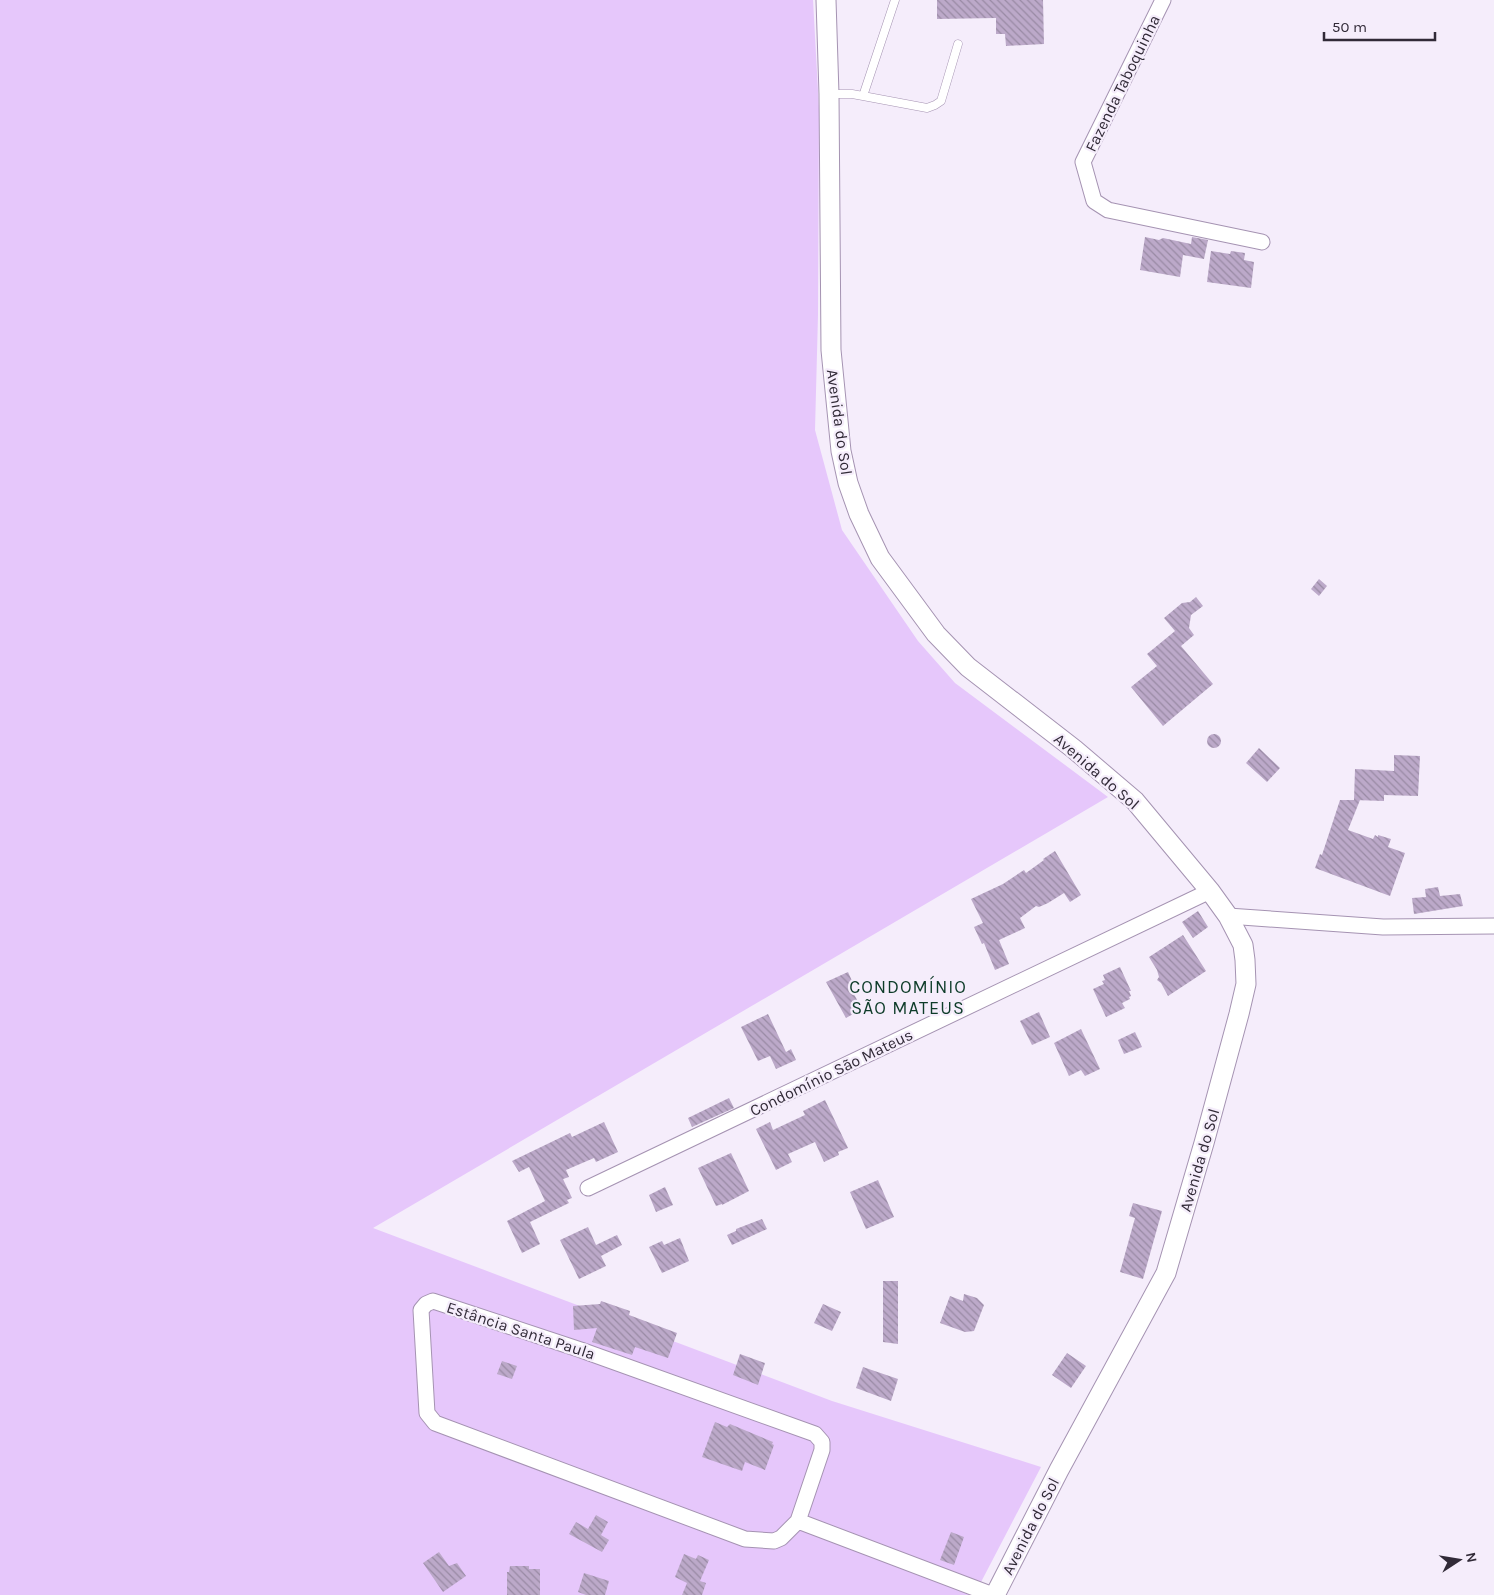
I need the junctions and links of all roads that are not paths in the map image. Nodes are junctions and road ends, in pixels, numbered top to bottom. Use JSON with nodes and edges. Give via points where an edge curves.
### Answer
{"nodes":[{"id":1,"x":826,"y":0,"type":"edge"},
{"id":2,"x":895,"y":0,"type":"edge"},
{"id":3,"x":1163,"y":0,"type":"edge"},
{"id":4,"x":958,"y":44,"type":"dead end"},
{"id":5,"x":829,"y":94,"type":"junction"},
{"id":6,"x":862,"y":96,"type":"junction"},
{"id":7,"x":1262,"y":242,"type":"dead end"},
{"id":8,"x":1210,"y":891,"type":"junction"},
{"id":9,"x":1228,"y":916,"type":"junction"},
{"id":10,"x":1494,"y":926,"type":"edge"},
{"id":11,"x":588,"y":1188,"type":"dead end"},
{"id":12,"x":798,"y":1521,"type":"junction"},
{"id":13,"x":994,"y":1595,"type":"edge"}],
"edges":[{"from":1,"to":5,"type":"street","name":"Avenida do Sol"},
{"from":2,"to":6,"type":"lane"},
{"from":3,"to":7,"type":"street","name":"Fazenda Taboquinha","via":[[1084,162],[1094,201],[1108,210]]},
{"from":4,"to":6,"type":"lane","via":[[941,101],[935,105],[927,108]]},
{"from":5,"to":6,"type":"lane"},
{"from":5,"to":8,"type":"street","name":"Avenida do Sol","via":[[831,350],[838,431],[848,483],[880,558],[936,634],[968,667],[1135,801]]},
{"from":8,"to":9,"type":"street","name":"Avenida do Sol"},
{"from":8,"to":11,"type":"street","name":"Condomínio São Mateus"},
{"from":9,"to":10,"type":"street","via":[[1383,927]]},
{"from":9,"to":13,"type":"street","name":"Avenida do Sol","via":[[1242,945],[1246,984],[1166,1274]]},
{"from":12,"to":12,"type":"street","name":"Estância Santa Paula","via":[[774,1541],[745,1539],[435,1423],[427,1413],[421,1310],[433,1301],[815,1434],[822,1442],[822,1450]]},
{"from":12,"to":13,"type":"street"}]}
